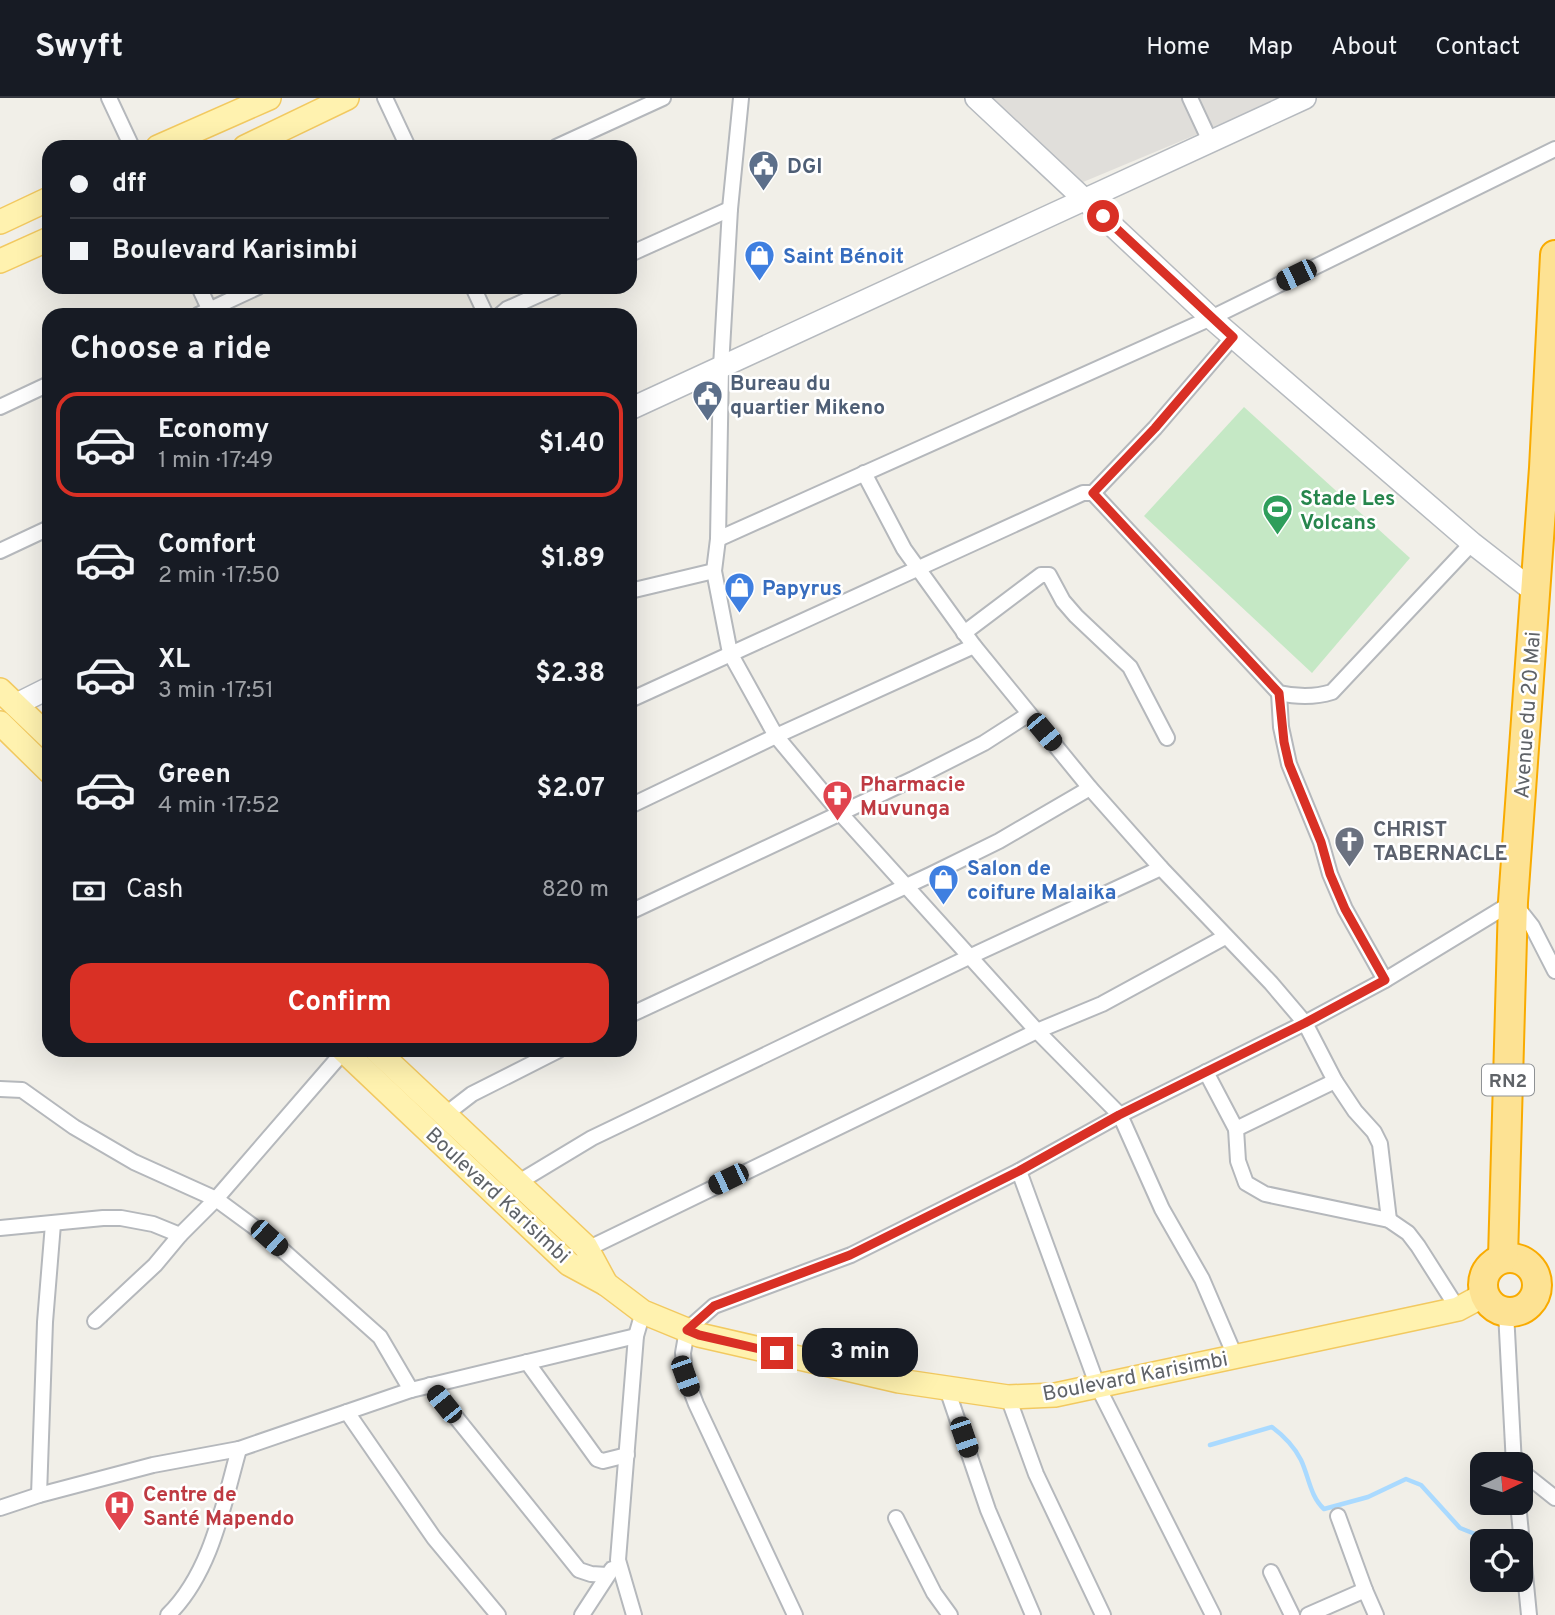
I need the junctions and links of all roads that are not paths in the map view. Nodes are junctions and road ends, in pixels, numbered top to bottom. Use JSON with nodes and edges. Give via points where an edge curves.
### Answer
{"nodes":[{"id":1,"x":109,"y":98,"type":"edge"},
{"id":2,"x":269,"y":98,"type":"edge"},
{"id":3,"x":348,"y":98,"type":"edge"},
{"id":4,"x":385,"y":98,"type":"edge"},
{"id":5,"x":663,"y":98,"type":"edge"},
{"id":6,"x":741,"y":98,"type":"edge"},
{"id":7,"x":976,"y":98,"type":"edge"},
{"id":8,"x":1190,"y":98,"type":"edge"},
{"id":9,"x":1305,"y":98,"type":"edge"},
{"id":10,"x":129,"y":140,"type":"edge"},
{"id":11,"x":174,"y":140,"type":"edge"},
{"id":12,"x":260,"y":140,"type":"edge"},
{"id":13,"x":405,"y":140,"type":"edge"},
{"id":14,"x":571,"y":140,"type":"edge"},
{"id":15,"x":1210,"y":141,"type":"junction"},
{"id":16,"x":1555,"y":149,"type":"edge"},
{"id":17,"x":1085,"y":200,"type":"junction"},
{"id":18,"x":42,"y":202,"type":"edge"},
{"id":19,"x":730,"y":209,"type":"junction"},
{"id":20,"x":0,"y":222,"type":"edge"},
{"id":21,"x":42,"y":242,"type":"edge"},
{"id":22,"x":637,"y":251,"type":"edge"},
{"id":23,"x":1555,"y":255,"type":"edge"},
{"id":24,"x":0,"y":261,"type":"edge"},
{"id":25,"x":244,"y":294,"type":"edge"},
{"id":26,"x":540,"y":294,"type":"edge"},
{"id":27,"x":217,"y":308,"type":"edge"},
{"id":28,"x":509,"y":308,"type":"edge"},
{"id":29,"x":1211,"y":318,"type":"junction"},
{"id":30,"x":1233,"y":337,"type":"junction"},
{"id":31,"x":721,"y":367,"type":"junction"},
{"id":32,"x":42,"y":387,"type":"edge"},
{"id":33,"x":637,"y":406,"type":"edge"},
{"id":34,"x":0,"y":407,"type":"edge"},
{"id":35,"x":1549,"y":469,"type":"edge"},
{"id":36,"x":864,"y":473,"type":"junction"},
{"id":37,"x":1093,"y":493,"type":"junction"},
{"id":38,"x":42,"y":531,"type":"edge"},
{"id":39,"x":718,"y":539,"type":"junction"},
{"id":40,"x":1472,"y":542,"type":"junction"},
{"id":41,"x":0,"y":551,"type":"edge"},
{"id":42,"x":918,"y":569,"type":"junction"},
{"id":43,"x":714,"y":572,"type":"junction"},
{"id":44,"x":637,"y":589,"type":"edge"},
{"id":45,"x":1536,"y":593,"type":"junction"},
{"id":46,"x":964,"y":633,"type":"junction"},
{"id":47,"x":974,"y":646,"type":"junction"},
{"id":48,"x":730,"y":653,"type":"junction"},
{"id":49,"x":42,"y":690,"type":"edge"},
{"id":50,"x":1279,"y":693,"type":"junction"},
{"id":51,"x":637,"y":697,"type":"edge"},
{"id":52,"x":7,"y":698,"type":"edge"},
{"id":53,"x":1029,"y":714,"type":"junction"},
{"id":54,"x":0,"y":723,"type":"edge"},
{"id":55,"x":42,"y":730,"type":"edge"},
{"id":56,"x":776,"y":736,"type":"junction"},
{"id":57,"x":1167,"y":738,"type":"dead end"},
{"id":58,"x":42,"y":764,"type":"edge"},
{"id":59,"x":1090,"y":788,"type":"junction"},
{"id":60,"x":637,"y":803,"type":"edge"},
{"id":61,"x":841,"y":814,"type":"junction"},
{"id":62,"x":1161,"y":868,"type":"junction"},
{"id":63,"x":907,"y":886,"type":"junction"},
{"id":64,"x":1513,"y":902,"type":"junction"},
{"id":65,"x":637,"y":909,"type":"edge"},
{"id":66,"x":1226,"y":937,"type":"junction"},
{"id":67,"x":969,"y":957,"type":"junction"},
{"id":68,"x":1555,"y":971,"type":"edge"},
{"id":69,"x":1385,"y":980,"type":"junction"},
{"id":70,"x":637,"y":1012,"type":"edge"},
{"id":71,"x":1305,"y":1023,"type":"junction"},
{"id":72,"x":1037,"y":1031,"type":"junction"},
{"id":73,"x":338,"y":1057,"type":"edge"},
{"id":74,"x":349,"y":1057,"type":"edge"},
{"id":75,"x":384,"y":1057,"type":"edge"},
{"id":76,"x":545,"y":1057,"type":"edge"},
{"id":77,"x":1206,"y":1072,"type":"junction"},
{"id":78,"x":1335,"y":1081,"type":"junction"},
{"id":79,"x":0,"y":1089,"type":"edge"},
{"id":80,"x":446,"y":1114,"type":"junction"},
{"id":81,"x":1119,"y":1115,"type":"junction"},
{"id":82,"x":1236,"y":1129,"type":"junction"},
{"id":83,"x":1019,"y":1171,"type":"junction"},
{"id":84,"x":519,"y":1182,"type":"junction"},
{"id":85,"x":216,"y":1199,"type":"junction"},
{"id":86,"x":1389,"y":1220,"type":"junction"},
{"id":87,"x":53,"y":1224,"type":"junction"},
{"id":88,"x":0,"y":1228,"type":"edge"},
{"id":89,"x":180,"y":1235,"type":"junction"},
{"id":90,"x":586,"y":1247,"type":"junction"},
{"id":91,"x":1503,"y":1258,"type":"junction"},
{"id":92,"x":569,"y":1264,"type":"junction"},
{"id":93,"x":606,"y":1284,"type":"junction"},
{"id":94,"x":1546,"y":1288,"type":"edge"},
{"id":95,"x":1495,"y":1304,"type":"junction"},
{"id":96,"x":1458,"y":1309,"type":"junction"},
{"id":97,"x":643,"y":1312,"type":"junction"},
{"id":98,"x":95,"y":1321,"type":"dead end"},
{"id":99,"x":687,"y":1330,"type":"junction"},
{"id":100,"x":636,"y":1336,"type":"junction"},
{"id":101,"x":1235,"y":1356,"type":"junction"},
{"id":102,"x":527,"y":1362,"type":"junction"},
{"id":103,"x":430,"y":1385,"type":"junction"},
{"id":104,"x":1098,"y":1387,"type":"junction"},
{"id":105,"x":947,"y":1389,"type":"junction"},
{"id":106,"x":411,"y":1390,"type":"junction"},
{"id":107,"x":1008,"y":1397,"type":"junction"},
{"id":108,"x":347,"y":1412,"type":"junction"},
{"id":109,"x":239,"y":1449,"type":"junction"},
{"id":110,"x":1512,"y":1452,"type":"edge"},
{"id":111,"x":627,"y":1455,"type":"junction"},
{"id":112,"x":1533,"y":1481,"type":"edge"},
{"id":113,"x":39,"y":1495,"type":"junction"},
{"id":114,"x":1555,"y":1498,"type":"edge"},
{"id":115,"x":0,"y":1508,"type":"edge"},
{"id":116,"x":1338,"y":1516,"type":"dead end"},
{"id":117,"x":1519,"y":1516,"type":"edge"},
{"id":118,"x":897,"y":1518,"type":"dead end"},
{"id":119,"x":618,"y":1560,"type":"junction"},
{"id":120,"x":1270,"y":1572,"type":"dead end"},
{"id":121,"x":607,"y":1576,"type":"junction"},
{"id":122,"x":1365,"y":1590,"type":"junction"},
{"id":123,"x":1314,"y":1614,"type":"edge"},
{"id":124,"x":168,"y":1615,"type":"edge"},
{"id":125,"x":498,"y":1615,"type":"edge"},
{"id":126,"x":582,"y":1615,"type":"edge"},
{"id":127,"x":634,"y":1615,"type":"edge"},
{"id":128,"x":795,"y":1615,"type":"edge"},
{"id":129,"x":950,"y":1615,"type":"edge"},
{"id":130,"x":1033,"y":1615,"type":"edge"},
{"id":131,"x":1103,"y":1615,"type":"edge"},
{"id":132,"x":1213,"y":1615,"type":"edge"},
{"id":133,"x":1292,"y":1615,"type":"edge"},
{"id":134,"x":1376,"y":1615,"type":"edge"},
{"id":135,"x":1529,"y":1615,"type":"edge"}],
"edges":[{"from":1,"to":10,"type":"street"},
{"from":2,"to":11,"type":"main road"},
{"from":3,"to":12,"type":"main road"},
{"from":4,"to":13,"type":"street"},
{"from":5,"to":14,"type":"street"},
{"from":6,"to":19,"type":"street"},
{"from":7,"to":17,"type":"street"},
{"from":8,"to":15,"type":"street"},
{"from":9,"to":15,"type":"street"},
{"from":15,"to":17,"type":"street"},
{"from":16,"to":29,"type":"street"},
{"from":17,"to":29,"type":"street"},
{"from":17,"to":31,"type":"street"},
{"from":18,"to":20,"type":"main road"},
{"from":19,"to":22,"type":"street"},
{"from":19,"to":31,"type":"street"},
{"from":21,"to":24,"type":"main road"},
{"from":23,"to":35,"type":"highway","name":"Avenue du 20 Mai","number":"RN2"},
{"from":25,"to":27,"type":"street"},
{"from":26,"to":28,"type":"street"},
{"from":29,"to":30,"type":"street"},
{"from":29,"to":36,"type":"street"},
{"from":30,"to":37,"type":"street"},
{"from":30,"to":40,"type":"street"},
{"from":31,"to":33,"type":"street"},
{"from":31,"to":39,"type":"street"},
{"from":32,"to":34,"type":"street"},
{"from":35,"to":45,"type":"highway","name":"Avenue du 20 Mai","number":"RN2"},
{"from":36,"to":39,"type":"street"},
{"from":36,"to":42,"type":"street"},
{"from":37,"to":42,"type":"street","via":[[1083,493]]},
{"from":37,"to":50,"type":"street"},
{"from":38,"to":41,"type":"street"},
{"from":39,"to":43,"type":"street"},
{"from":40,"to":45,"type":"street"},
{"from":40,"to":50,"type":"street","via":[[1332,692],[1307,697]]},
{"from":42,"to":46,"type":"street"},
{"from":42,"to":48,"type":"street"},
{"from":43,"to":44,"type":"street"},
{"from":43,"to":48,"type":"street"},
{"from":45,"to":64,"type":"highway","name":"Avenue du 20 Mai","number":"RN2"},
{"from":46,"to":47,"type":"street"},
{"from":46,"to":57,"type":"street","via":[[1041,575],[1049,575],[1076,616],[1130,667]]},
{"from":47,"to":53,"type":"street"},
{"from":47,"to":56,"type":"street"},
{"from":48,"to":51,"type":"street"},
{"from":48,"to":56,"type":"street"},
{"from":49,"to":52,"type":"street"},
{"from":50,"to":69,"type":"street","via":[[1289,764],[1345,909]]},
{"from":52,"to":55,"type":"main road"},
{"from":53,"to":59,"type":"street"},
{"from":53,"to":61,"type":"street","via":[[984,743]]},
{"from":54,"to":58,"type":"main road"},
{"from":56,"to":60,"type":"street"},
{"from":56,"to":61,"type":"street"},
{"from":59,"to":62,"type":"street"},
{"from":59,"to":63,"type":"street","via":[[999,841]]},
{"from":61,"to":63,"type":"street"},
{"from":61,"to":65,"type":"street"},
{"from":62,"to":66,"type":"street"},
{"from":62,"to":67,"type":"street"},
{"from":63,"to":67,"type":"street"},
{"from":63,"to":70,"type":"street"},
{"from":64,"to":68,"type":"street","via":[[1532,926]]},
{"from":64,"to":69,"type":"street"},
{"from":64,"to":91,"type":"highway","name":"Avenue du 20 Mai","number":"RN2"},
{"from":66,"to":71,"type":"street"},
{"from":66,"to":72,"type":"street","via":[[1102,1004]]},
{"from":67,"to":72,"type":"street"},
{"from":67,"to":84,"type":"street","via":[[592,1138]]},
{"from":69,"to":71,"type":"street"},
{"from":71,"to":77,"type":"street"},
{"from":71,"to":78,"type":"street"},
{"from":72,"to":81,"type":"street"},
{"from":72,"to":90,"type":"street"},
{"from":73,"to":85,"type":"street"},
{"from":74,"to":92,"type":"main road","name":"Boulevard Karisimbi"},
{"from":75,"to":80,"type":"main road"},
{"from":76,"to":80,"type":"street","via":[[472,1094]]},
{"from":77,"to":81,"type":"street"},
{"from":77,"to":82,"type":"street"},
{"from":78,"to":82,"type":"street"},
{"from":78,"to":86,"type":"street","via":[[1380,1144]]},
{"from":79,"to":85,"type":"street","via":[[22,1090],[122,1155]]},
{"from":80,"to":84,"type":"main road"},
{"from":81,"to":83,"type":"street"},
{"from":81,"to":101,"type":"street","via":[[1162,1209],[1202,1279]]},
{"from":82,"to":86,"type":"street","via":[[1241,1174],[1253,1189]]},
{"from":83,"to":99,"type":"street","via":[[850,1255],[714,1306]]},
{"from":83,"to":104,"type":"street"},
{"from":84,"to":90,"type":"main road"},
{"from":85,"to":89,"type":"street"},
{"from":85,"to":106,"type":"street","via":[[269,1238],[380,1337]]},
{"from":86,"to":96,"type":"street","via":[[1413,1240]]},
{"from":87,"to":88,"type":"street"},
{"from":87,"to":89,"type":"street","via":[[121,1218]]},
{"from":87,"to":113,"type":"street"},
{"from":89,"to":98,"type":"street"},
{"from":90,"to":92,"type":"street"},
{"from":90,"to":93,"type":"main road"},
{"from":91,"to":94,"type":"highway","via":[[1517,1258],[1530,1266]]},
{"from":91,"to":95,"type":"highway","via":[[1488,1269],[1483,1286]]},
{"from":92,"to":93,"type":"main road","name":"Boulevard Karisimbi"},
{"from":93,"to":97,"type":"main road","name":"Boulevard Karisimbi"},
{"from":94,"to":95,"type":"highway","via":[[1524,1309]]},
{"from":95,"to":96,"type":"main road","name":"Boulevard Karisimbi"},
{"from":95,"to":110,"type":"street"},
{"from":96,"to":101,"type":"main road","name":"Boulevard Karisimbi"},
{"from":97,"to":99,"type":"main road","name":"Boulevard Karisimbi"},
{"from":97,"to":100,"type":"street"},
{"from":99,"to":105,"type":"main road","name":"Boulevard Karisimbi","via":[[855,1372]]},
{"from":99,"to":128,"type":"street","via":[[685,1376]]},
{"from":100,"to":102,"type":"street"},
{"from":100,"to":111,"type":"street"},
{"from":101,"to":104,"type":"main road","name":"Boulevard Karisimbi"},
{"from":102,"to":103,"type":"street"},
{"from":102,"to":111,"type":"street","via":[[597,1459]]},
{"from":103,"to":106,"type":"street"},
{"from":103,"to":121,"type":"street","via":[[579,1570]]},
{"from":104,"to":107,"type":"main road","name":"Boulevard Karisimbi"},
{"from":104,"to":132,"type":"street"},
{"from":105,"to":107,"type":"main road","name":"Boulevard Karisimbi"},
{"from":105,"to":130,"type":"street","via":[[988,1510]]},
{"from":106,"to":108,"type":"street"},
{"from":107,"to":131,"type":"street","via":[[1036,1474]]},
{"from":108,"to":109,"type":"street"},
{"from":108,"to":125,"type":"street","via":[[434,1538]]},
{"from":109,"to":113,"type":"street","via":[[153,1465]]},
{"from":109,"to":124,"type":"street","via":[[199,1571]]},
{"from":111,"to":119,"type":"street"},
{"from":112,"to":114,"type":"street"},
{"from":113,"to":115,"type":"street"},
{"from":116,"to":122,"type":"street"},
{"from":117,"to":135,"type":"street"},
{"from":118,"to":129,"type":"street"},
{"from":119,"to":121,"type":"street"},
{"from":119,"to":127,"type":"street"},
{"from":120,"to":133,"type":"street"},
{"from":121,"to":126,"type":"street"},
{"from":122,"to":123,"type":"street"},
{"from":122,"to":134,"type":"street"}]}
